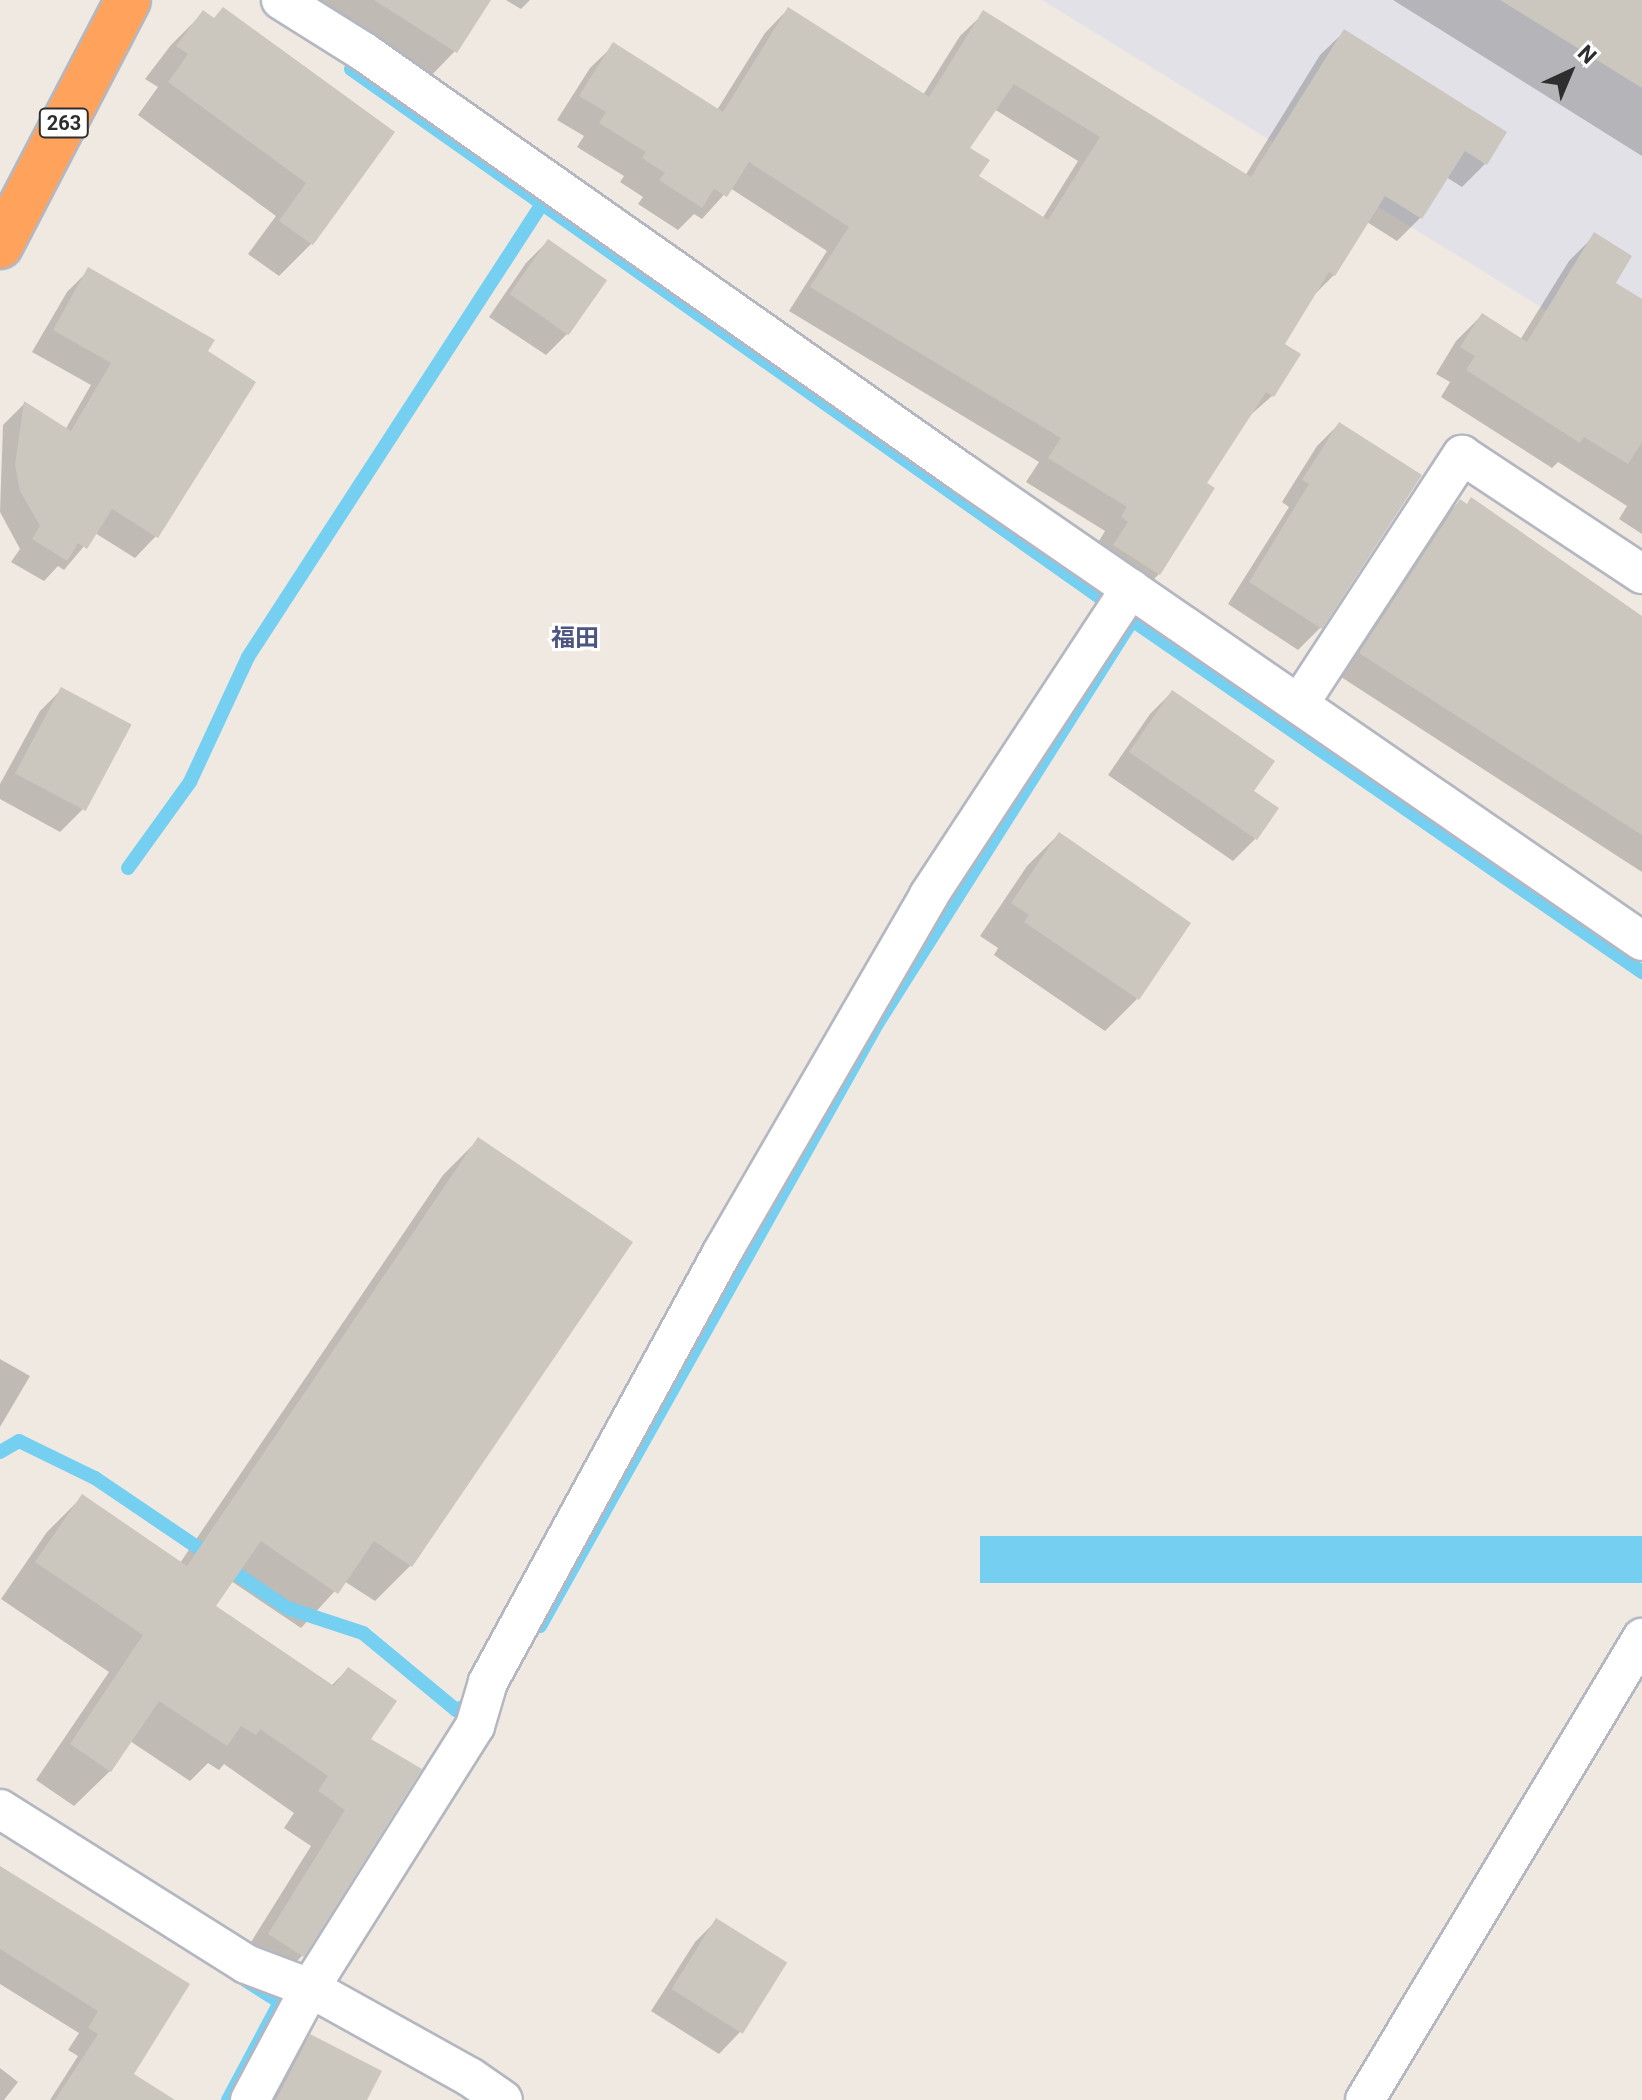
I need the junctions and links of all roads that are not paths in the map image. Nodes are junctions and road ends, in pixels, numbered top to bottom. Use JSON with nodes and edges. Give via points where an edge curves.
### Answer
{"nodes":[{"id":1,"x":128,"y":0,"type":"edge"},
{"id":2,"x":281,"y":0,"type":"edge"},
{"id":3,"x":0,"y":246,"type":"edge"},
{"id":4,"x":1642,"y":574,"type":"edge"},
{"id":5,"x":1131,"y":588,"type":"junction"},
{"id":6,"x":1299,"y":704,"type":"junction"},
{"id":7,"x":1642,"y":941,"type":"edge"},
{"id":8,"x":1642,"y":1638,"type":"edge"},
{"id":9,"x":0,"y":1809,"type":"edge"},
{"id":10,"x":310,"y":1988,"type":"junction"},
{"id":11,"x":250,"y":2100,"type":"edge"},
{"id":12,"x":503,"y":2100,"type":"edge"},
{"id":13,"x":1365,"y":2100,"type":"edge"}],
"edges":[{"from":1,"to":3,"type":"highway","number":"263"},
{"from":2,"to":5,"type":"street","via":[[364,52]]},
{"from":4,"to":6,"type":"street","via":[[1462,455]]},
{"from":5,"to":6,"type":"street"},
{"from":5,"to":10,"type":"street","via":[[929,895],[723,1251],[488,1682],[475,1726]]},
{"from":6,"to":7,"type":"street"},
{"from":8,"to":13,"type":"street"},
{"from":9,"to":10,"type":"street","via":[[246,1964]]},
{"from":10,"to":11,"type":"street"},
{"from":10,"to":12,"type":"street"}]}
